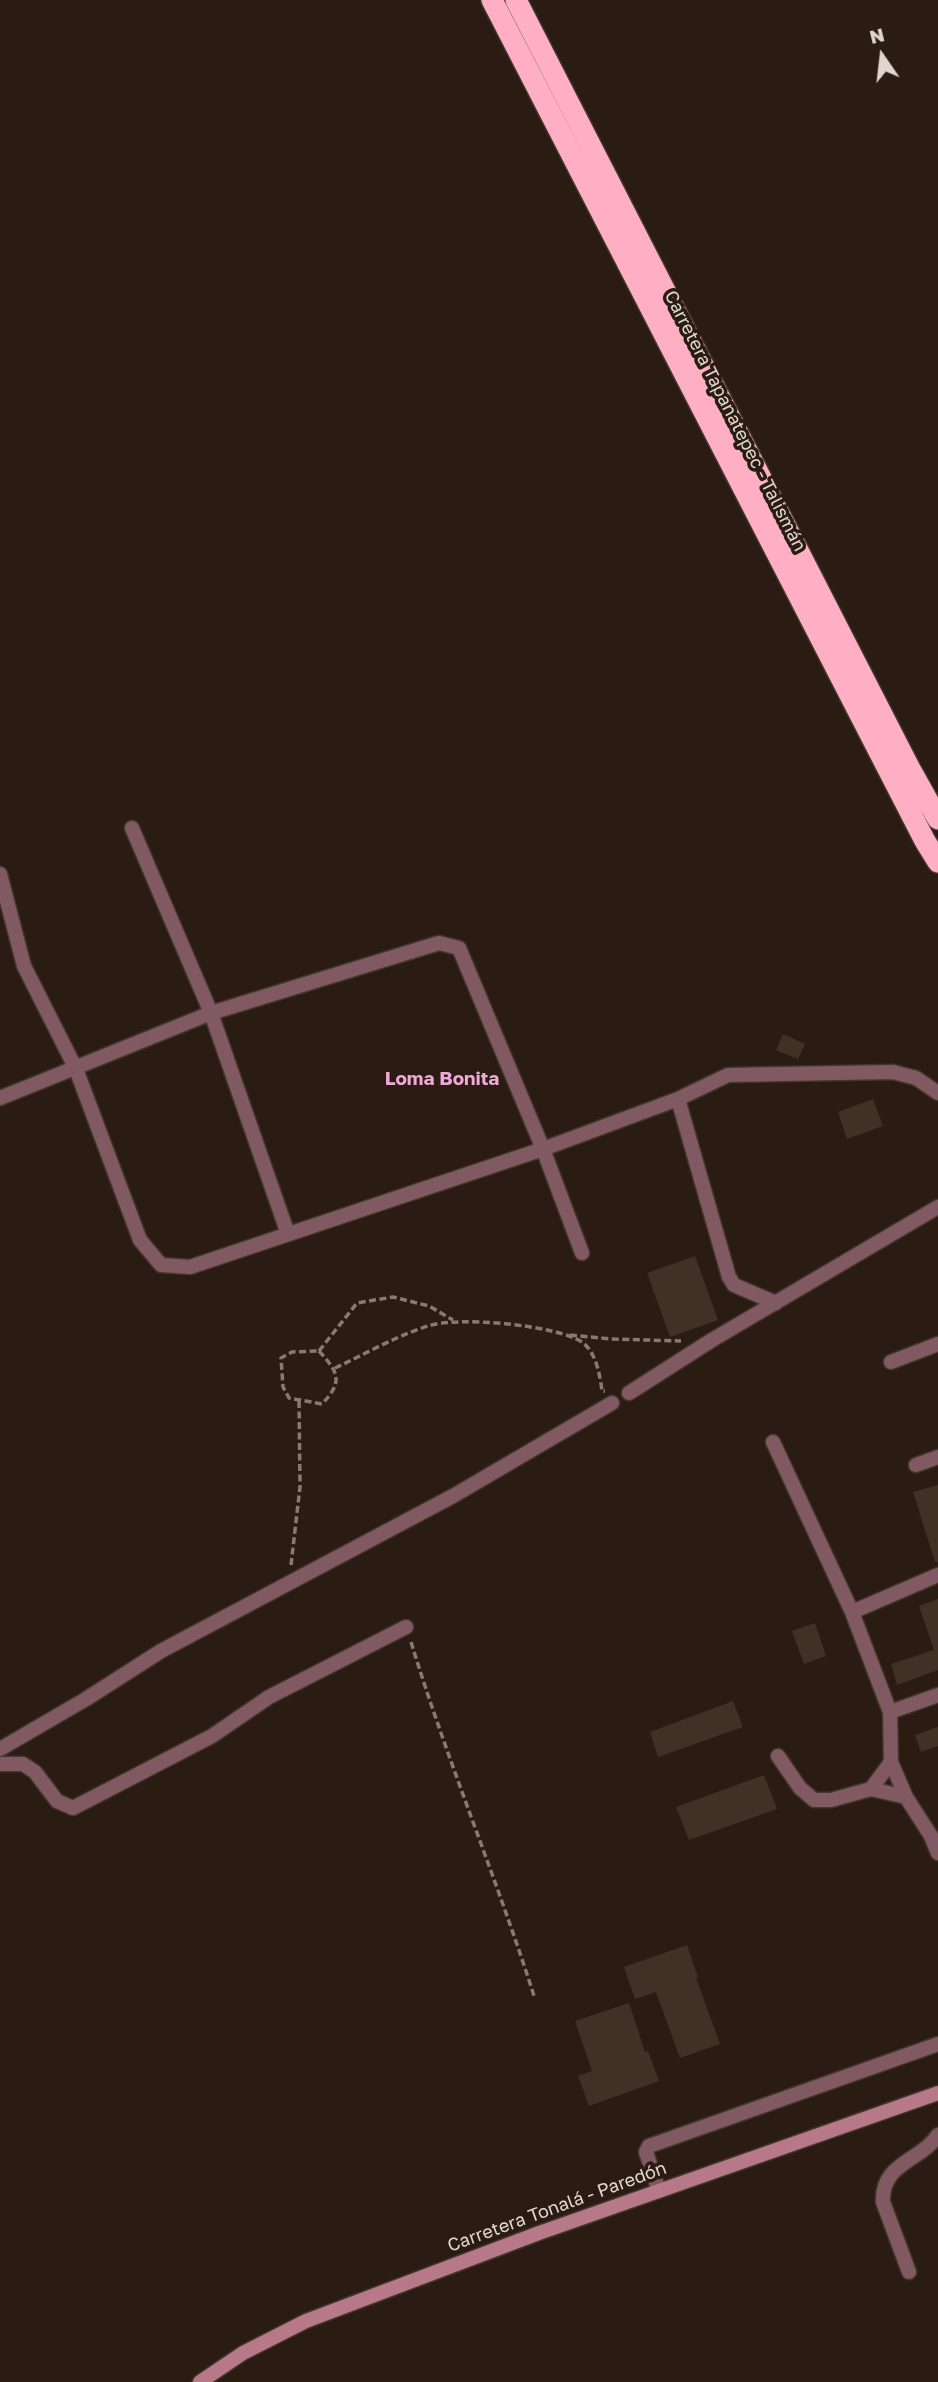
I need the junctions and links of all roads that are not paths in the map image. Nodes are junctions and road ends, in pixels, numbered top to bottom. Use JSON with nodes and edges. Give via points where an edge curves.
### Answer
{"nodes":[{"id":1,"x":492,"y":0,"type":"edge"},
{"id":2,"x":516,"y":0,"type":"edge"},
{"id":3,"x":938,"y":819,"type":"edge"},
{"id":4,"x":132,"y":828,"type":"dead end"},
{"id":5,"x":938,"y":862,"type":"edge"},
{"id":6,"x":0,"y":874,"type":"edge"},
{"id":7,"x":211,"y":1013,"type":"junction"},
{"id":8,"x":76,"y":1069,"type":"junction"},
{"id":9,"x":938,"y":1093,"type":"edge"},
{"id":10,"x":0,"y":1098,"type":"edge"},
{"id":11,"x":678,"y":1100,"type":"junction"},
{"id":12,"x":543,"y":1149,"type":"junction"},
{"id":13,"x":938,"y":1207,"type":"edge"},
{"id":14,"x":288,"y":1234,"type":"junction"},
{"id":15,"x":582,"y":1253,"type":"dead end"},
{"id":16,"x":776,"y":1303,"type":"junction"},
{"id":17,"x":938,"y":1344,"type":"edge"},
{"id":18,"x":891,"y":1362,"type":"dead end"},
{"id":19,"x":629,"y":1393,"type":"road end"},
{"id":20,"x":612,"y":1402,"type":"dead end"},
{"id":21,"x":773,"y":1442,"type":"dead end"},
{"id":22,"x":938,"y":1457,"type":"edge"},
{"id":23,"x":916,"y":1465,"type":"dead end"},
{"id":24,"x":938,"y":1575,"type":"edge"},
{"id":25,"x":852,"y":1612,"type":"junction"},
{"id":26,"x":407,"y":1626,"type":"road end"},
{"id":27,"x":938,"y":1695,"type":"edge"},
{"id":28,"x":890,"y":1712,"type":"junction"},
{"id":29,"x":0,"y":1749,"type":"edge"},
{"id":30,"x":778,"y":1756,"type":"dead end"},
{"id":31,"x":891,"y":1762,"type":"junction"},
{"id":32,"x":0,"y":1764,"type":"edge"},
{"id":33,"x":871,"y":1789,"type":"junction"},
{"id":34,"x":906,"y":1797,"type":"junction"},
{"id":35,"x":938,"y":1853,"type":"edge"},
{"id":36,"x":938,"y":2044,"type":"edge"},
{"id":37,"x":938,"y":2093,"type":"edge"},
{"id":38,"x":938,"y":2135,"type":"edge"},
{"id":39,"x":659,"y":2191,"type":"junction"},
{"id":40,"x":909,"y":2272,"type":"dead end"},
{"id":41,"x":200,"y":2382,"type":"edge"}],
"edges":[{"from":1,"to":5,"type":"highway","name":"Carretera Tapanatepec - Talismán"},
{"from":2,"to":3,"type":"highway","name":"Carretera Tapanatepec - Talismán"},
{"from":4,"to":7,"type":"street"},
{"from":6,"to":8,"type":"street","via":[[24,966]]},
{"from":7,"to":8,"type":"street"},
{"from":7,"to":12,"type":"street","via":[[439,943],[459,948]]},
{"from":7,"to":14,"type":"street"},
{"from":8,"to":10,"type":"street"},
{"from":8,"to":14,"type":"street","via":[[140,1240],[161,1265],[190,1267]]},
{"from":9,"to":11,"type":"street","via":[[916,1078],[893,1072],[728,1075]]},
{"from":11,"to":12,"type":"street"},
{"from":11,"to":16,"type":"street","via":[[729,1277],[734,1285]]},
{"from":12,"to":14,"type":"street"},
{"from":12,"to":15,"type":"street"},
{"from":13,"to":16,"type":"street"},
{"from":16,"to":19,"type":"street"},
{"from":17,"to":18,"type":"street"},
{"from":20,"to":29,"type":"street","via":[[453,1496],[161,1651]]},
{"from":21,"to":25,"type":"street"},
{"from":22,"to":23,"type":"street"},
{"from":24,"to":25,"type":"street"},
{"from":25,"to":28,"type":"street"},
{"from":26,"to":32,"type":"street","via":[[269,1697],[212,1736],[73,1808],[57,1801],[23,1764]]},
{"from":27,"to":28,"type":"street"},
{"from":28,"to":31,"type":"street"},
{"from":30,"to":33,"type":"street","via":[[814,1800]]},
{"from":31,"to":33,"type":"street"},
{"from":31,"to":34,"type":"street"},
{"from":33,"to":34,"type":"street"},
{"from":34,"to":35,"type":"street"},
{"from":36,"to":39,"type":"street","via":[[649,2146],[646,2152]]},
{"from":37,"to":39,"type":"main road","name":"Carretera Tonalá - Paredón"},
{"from":38,"to":40,"type":"street","via":[[893,2172],[883,2192]]},
{"from":39,"to":41,"type":"main road","name":"Carretera Tonalá - Paredón","via":[[306,2321],[243,2353]]}]}
